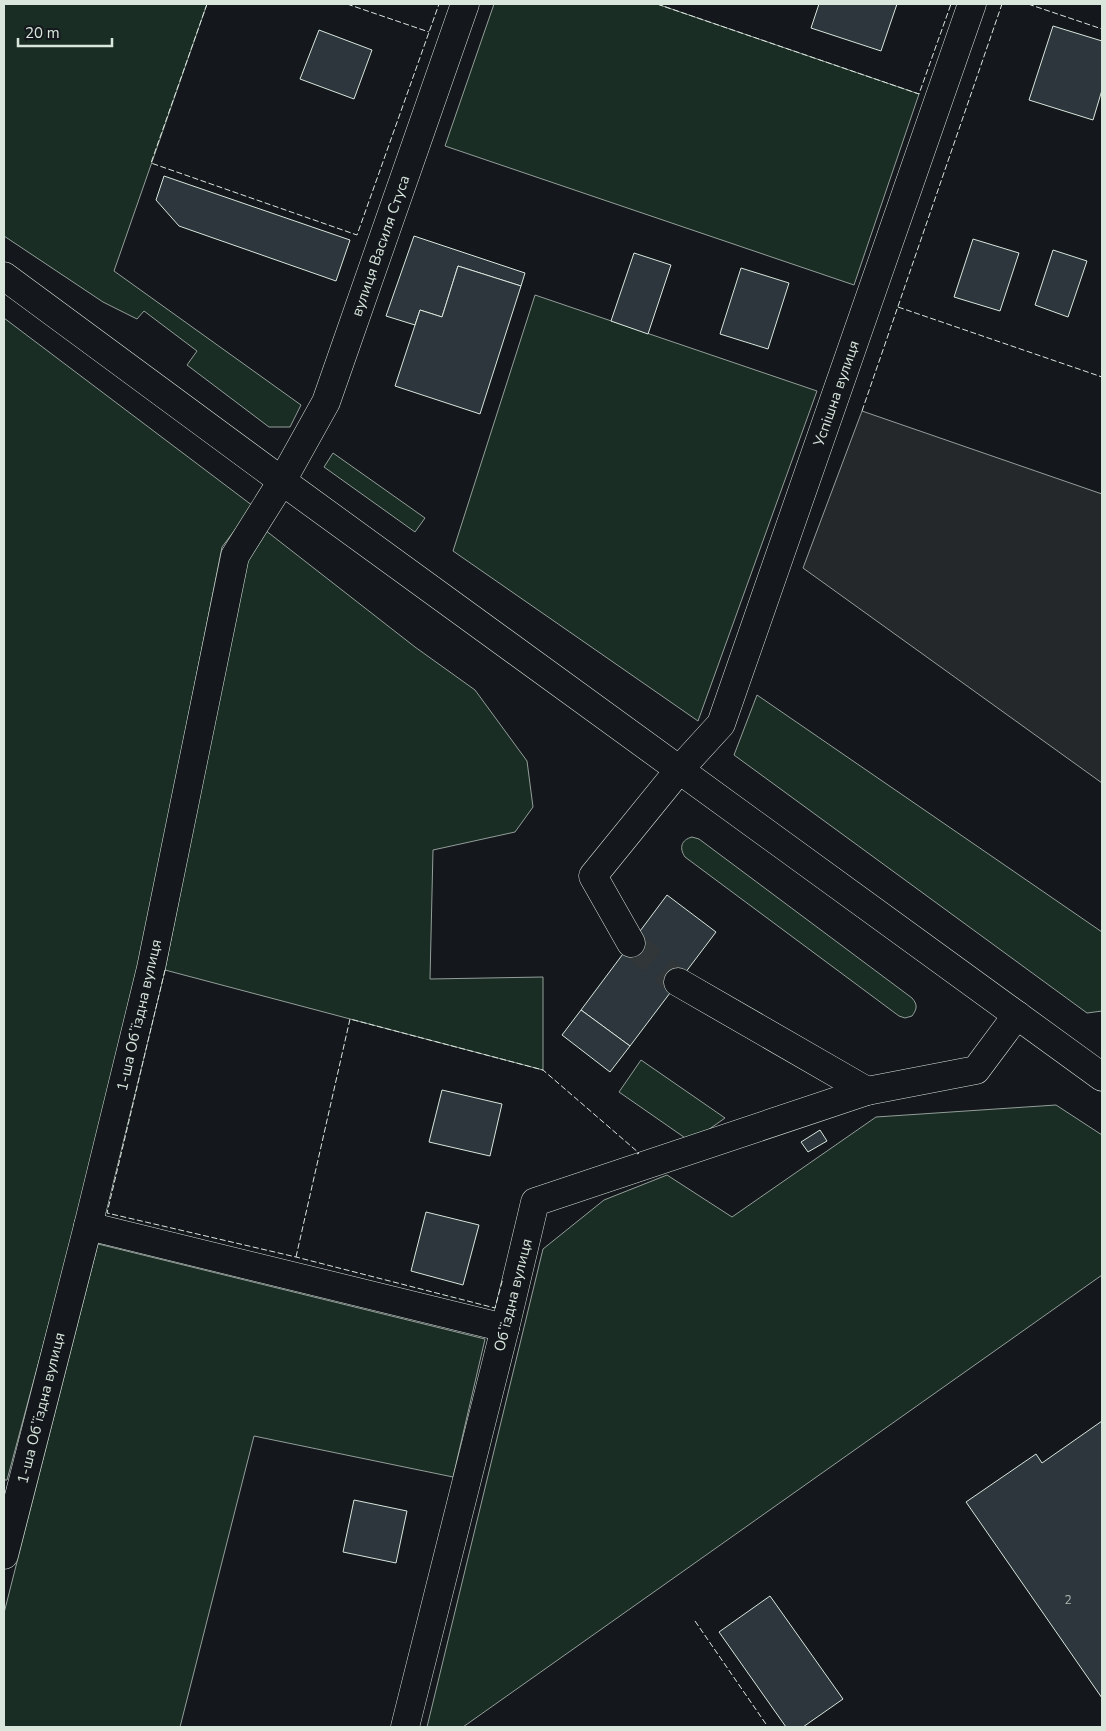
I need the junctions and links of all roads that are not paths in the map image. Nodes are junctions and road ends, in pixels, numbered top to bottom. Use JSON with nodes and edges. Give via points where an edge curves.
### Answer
{"nodes":[{"id":1,"x":465,"y":4,"type":"edge"},
{"id":2,"x":972,"y":4,"type":"edge"},
{"id":3,"x":4,"y":276,"type":"edge"},
{"id":4,"x":282,"y":482,"type":"junction"},
{"id":5,"x":680,"y":770,"type":"junction"},
{"id":6,"x":631,"y":943,"type":"tunnel mouth"},
{"id":7,"x":678,"y":982,"type":"tunnel mouth"},
{"id":8,"x":1017,"y":1015,"type":"junction"},
{"id":9,"x":1102,"y":1077,"type":"edge"},
{"id":10,"x":867,"y":1091,"type":"junction"},
{"id":11,"x":88,"y":1226,"type":"junction"},
{"id":12,"x":505,"y":1328,"type":"junction"},
{"id":13,"x":4,"y":1555,"type":"edge"},
{"id":14,"x":405,"y":1727,"type":"edge"}],
"edges":[{"from":1,"to":4,"type":"street","name":"вулиця Василя Стуса","via":[[326,402]]},
{"from":2,"to":5,"type":"street","name":"Успішна вулиця","via":[[721,724]]},
{"from":3,"to":4,"type":"street"},
{"from":4,"to":5,"type":"street"},
{"from":4,"to":11,"type":"street","name":"1-ша Обʼїздна вулиця","via":[[235,556],[151,968]]},
{"from":5,"to":6,"type":"street","name":"Успішна вулиця","via":[[593,876]]},
{"from":5,"to":8,"type":"street"},
{"from":7,"to":10,"type":"street"},
{"from":8,"to":9,"type":"street"},
{"from":8,"to":10,"type":"street","via":[[976,1070]]},
{"from":10,"to":12,"type":"street","name":"Обʼїздна вулиця","via":[[535,1202]]},
{"from":11,"to":12,"type":"street"},
{"from":11,"to":13,"type":"street","name":"1-ша Обʼїздна вулиця"},
{"from":12,"to":14,"type":"street","name":"Обʼїздна вулиця"}]}
